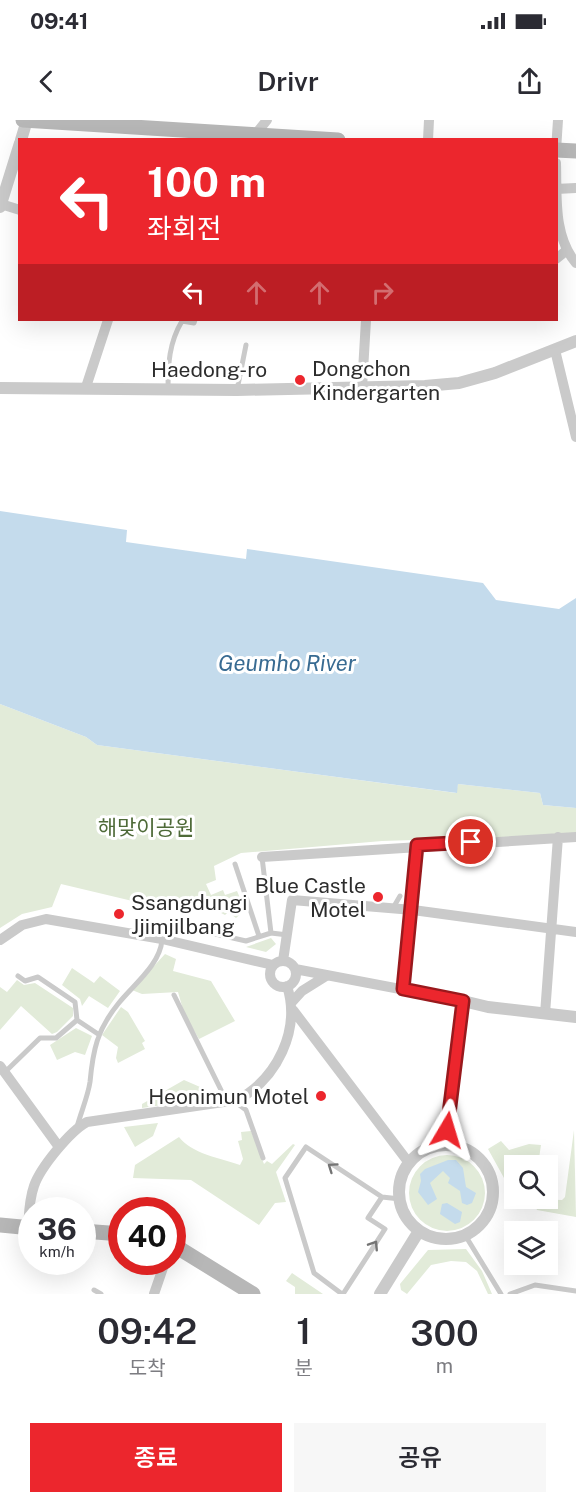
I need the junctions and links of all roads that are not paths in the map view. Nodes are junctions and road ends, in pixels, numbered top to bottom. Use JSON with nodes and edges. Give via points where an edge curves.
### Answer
{"nodes":[{"id":1,"x":25,"y":120,"type":"edge"},
{"id":2,"x":267,"y":120,"type":"edge"},
{"id":3,"x":429,"y":120,"type":"edge"},
{"id":4,"x":558,"y":120,"type":"edge"},
{"id":5,"x":249,"y":137,"type":"edge"},
{"id":6,"x":21,"y":138,"type":"edge"},
{"id":7,"x":279,"y":138,"type":"edge"},
{"id":8,"x":428,"y":138,"type":"edge"},
{"id":9,"x":557,"y":138,"type":"edge"},
{"id":10,"x":18,"y":148,"type":"edge"},
{"id":11,"x":558,"y":150,"type":"edge"},
{"id":12,"x":576,"y":152,"type":"edge"},
{"id":13,"x":576,"y":188,"type":"edge"},
{"id":14,"x":558,"y":189,"type":"edge"},
{"id":15,"x":1,"y":206,"type":"edge"},
{"id":16,"x":558,"y":208,"type":"edge"},
{"id":17,"x":18,"y":210,"type":"edge"},
{"id":18,"x":567,"y":250,"type":"junction"},
{"id":19,"x":558,"y":257,"type":"edge"},
{"id":20,"x":576,"y":262,"type":"edge"},
{"id":21,"x":108,"y":321,"type":"edge"},
{"id":22,"x":182,"y":321,"type":"edge"},
{"id":23,"x":366,"y":321,"type":"edge"},
{"id":24,"x":576,"y":341,"type":"edge"},
{"id":25,"x":246,"y":345,"type":"dead end"},
{"id":26,"x":555,"y":350,"type":"junction"},
{"id":27,"x":86,"y":387,"type":"junction"},
{"id":28,"x":0,"y":388,"type":"edge"},
{"id":29,"x":362,"y":388,"type":"junction"},
{"id":30,"x":168,"y":389,"type":"junction"},
{"id":31,"x":237,"y":390,"type":"junction"},
{"id":32,"x":576,"y":436,"type":"edge"},
{"id":33,"x":558,"y":837,"type":"junction"},
{"id":34,"x":576,"y":837,"type":"edge"},
{"id":35,"x":417,"y":845,"type":"junction"},
{"id":36,"x":262,"y":857,"type":"joint"},
{"id":37,"x":235,"y":864,"type":"dead end"},
{"id":38,"x":400,"y":896,"type":"dead end"},
{"id":39,"x":393,"y":908,"type":"junction"},
{"id":40,"x":412,"y":910,"type":"junction"},
{"id":41,"x":552,"y":930,"type":"junction"},
{"id":42,"x":576,"y":932,"type":"edge"},
{"id":43,"x":211,"y":933,"type":"dead end"},
{"id":44,"x":271,"y":933,"type":"junction"},
{"id":45,"x":288,"y":935,"type":"junction"},
{"id":46,"x":259,"y":936,"type":"junction"},
{"id":47,"x":162,"y":939,"type":"junction"},
{"id":48,"x":0,"y":940,"type":"edge"},
{"id":49,"x":278,"y":963,"type":"junction"},
{"id":50,"x":295,"y":969,"type":"junction"},
{"id":51,"x":18,"y":976,"type":"dead end"},
{"id":52,"x":326,"y":976,"type":"junction"},
{"id":53,"x":286,"y":986,"type":"junction"},
{"id":54,"x":403,"y":989,"type":"junction"},
{"id":55,"x":174,"y":995,"type":"dead end"},
{"id":56,"x":463,"y":1001,"type":"junction"},
{"id":57,"x":292,"y":1006,"type":"junction"},
{"id":58,"x":545,"y":1014,"type":"junction"},
{"id":59,"x":576,"y":1017,"type":"edge"},
{"id":60,"x":77,"y":1020,"type":"junction"},
{"id":61,"x":98,"y":1034,"type":"junction"},
{"id":62,"x":2,"y":1069,"type":"edge"},
{"id":63,"x":237,"y":1100,"type":"junction"},
{"id":64,"x":77,"y":1127,"type":"junction"},
{"id":65,"x":446,"y":1144,"type":"junction"},
{"id":66,"x":59,"y":1147,"type":"junction"},
{"id":67,"x":263,"y":1158,"type":"dead end"},
{"id":68,"x":409,"y":1163,"type":"junction"},
{"id":69,"x":33,"y":1197,"type":"edge"},
{"id":70,"x":382,"y":1197,"type":"junction"},
{"id":71,"x":400,"y":1200,"type":"junction"},
{"id":72,"x":0,"y":1225,"type":"edge"},
{"id":73,"x":18,"y":1227,"type":"edge"},
{"id":74,"x":419,"y":1231,"type":"junction"},
{"id":75,"x":465,"y":1235,"type":"junction"},
{"id":76,"x":186,"y":1253,"type":"edge"},
{"id":77,"x":161,"y":1275,"type":"edge"},
{"id":78,"x":94,"y":1290,"type":"dead end"},
{"id":79,"x":576,"y":1291,"type":"edge"},
{"id":80,"x":101,"y":1294,"type":"edge"},
{"id":81,"x":154,"y":1294,"type":"edge"},
{"id":82,"x":253,"y":1294,"type":"edge"},
{"id":83,"x":342,"y":1294,"type":"edge"},
{"id":84,"x":380,"y":1294,"type":"edge"},
{"id":85,"x":501,"y":1294,"type":"edge"},
{"id":86,"x":510,"y":1294,"type":"edge"}],
"edges":[{"from":1,"to":5,"type":"main road"},
{"from":1,"to":6,"type":"street"},
{"from":2,"to":5,"type":"street"},
{"from":3,"to":8,"type":"street"},
{"from":4,"to":9,"type":"street"},
{"from":5,"to":7,"type":"main road"},
{"from":10,"to":15,"type":"street"},
{"from":11,"to":12,"type":"main road"},
{"from":13,"to":14,"type":"street"},
{"from":15,"to":17,"type":"street"},
{"from":16,"to":18,"type":"street"},
{"from":18,"to":19,"type":"street"},
{"from":18,"to":20,"type":"street"},
{"from":21,"to":27,"type":"street"},
{"from":22,"to":30,"type":"lane","via":[[168,353]]},
{"from":23,"to":29,"type":"street"},
{"from":24,"to":26,"type":"street","name":"Haedong-ro"},
{"from":25,"to":31,"type":"lane"},
{"from":26,"to":29,"type":"street","name":"Haedong-ro","via":[[459,383]]},
{"from":26,"to":32,"type":"street"},
{"from":27,"to":28,"type":"street","name":"Haedong-ro"},
{"from":27,"to":30,"type":"street","name":"Haedong-ro"},
{"from":29,"to":31,"type":"street","name":"Haedong-ro"},
{"from":30,"to":31,"type":"street","name":"Haedong-ro"},
{"from":33,"to":34,"type":"street"},
{"from":33,"to":35,"type":"street"},
{"from":33,"to":41,"type":"street"},
{"from":35,"to":36,"type":"street"},
{"from":35,"to":40,"type":"street"},
{"from":36,"to":44,"type":"lane"},
{"from":37,"to":46,"type":"lane"},
{"from":38,"to":39,"type":"lane"},
{"from":39,"to":40,"type":"street"},
{"from":39,"to":45,"type":"street","via":[[292,900]]},
{"from":40,"to":41,"type":"street"},
{"from":40,"to":54,"type":"street"},
{"from":41,"to":42,"type":"street"},
{"from":41,"to":58,"type":"street"},
{"from":43,"to":46,"type":"lane","via":[[246,941]]},
{"from":44,"to":45,"type":"lane"},
{"from":44,"to":46,"type":"lane"},
{"from":45,"to":49,"type":"street"},
{"from":47,"to":48,"type":"street","via":[[45,919],[22,925]]},
{"from":47,"to":49,"type":"street"},
{"from":47,"to":61,"type":"lane","via":[[158,958],[116,1006]]},
{"from":49,"to":50,"type":"street","via":[[290,962]]},
{"from":49,"to":53,"type":"street","via":[[270,972],[272,980],[278,986]]},
{"from":50,"to":52,"type":"street"},
{"from":50,"to":53,"type":"street","via":[[295,977]]},
{"from":51,"to":60,"type":"lane","via":[[25,981],[38,977],[75,1002]]},
{"from":52,"to":54,"type":"street"},
{"from":52,"to":57,"type":"street","via":[[302,991]]},
{"from":53,"to":57,"type":"street"},
{"from":54,"to":56,"type":"street"},
{"from":55,"to":63,"type":"lane","via":[[222,1092]]},
{"from":56,"to":58,"type":"street"},
{"from":56,"to":65,"type":"street"},
{"from":57,"to":63,"type":"street","via":[[287,1047],[251,1092]]},
{"from":57,"to":68,"type":"street"},
{"from":58,"to":59,"type":"street"},
{"from":60,"to":61,"type":"lane"},
{"from":60,"to":62,"type":"lane","via":[[56,1038],[40,1038]]},
{"from":61,"to":64,"type":"lane"},
{"from":62,"to":66,"type":"street"},
{"from":63,"to":64,"type":"street","via":[[87,1122]]},
{"from":63,"to":67,"type":"lane","via":[[246,1110]]},
{"from":64,"to":66,"type":"street"},
{"from":65,"to":68,"type":"street","via":[[426,1149]]},
{"from":65,"to":75,"type":"street","via":[[473,1153],[483,1162],[494,1186],[489,1212],[482,1224]]},
{"from":66,"to":69,"type":"street","via":[[35,1183]]},
{"from":68,"to":71,"type":"street","via":[[399,1187]]},
{"from":70,"to":71,"type":"lane"},
{"from":83,"to":70,"type":"lane","one_way":true,"via":[[385,1229],[368,1218]]},
{"from":70,"to":83,"type":"lane","one_way":true,"via":[[306,1147],[285,1178],[314,1274]]},
{"from":71,"to":74,"type":"street","via":[[406,1217]]},
{"from":72,"to":73,"type":"main road"},
{"from":74,"to":75,"type":"street","via":[[445,1239]]},
{"from":74,"to":84,"type":"street"},
{"from":75,"to":85,"type":"lane"},
{"from":76,"to":82,"type":"main road"},
{"from":77,"to":81,"type":"street"},
{"from":78,"to":80,"type":"lane"},
{"from":79,"to":86,"type":"lane","via":[[535,1285]]}]}
